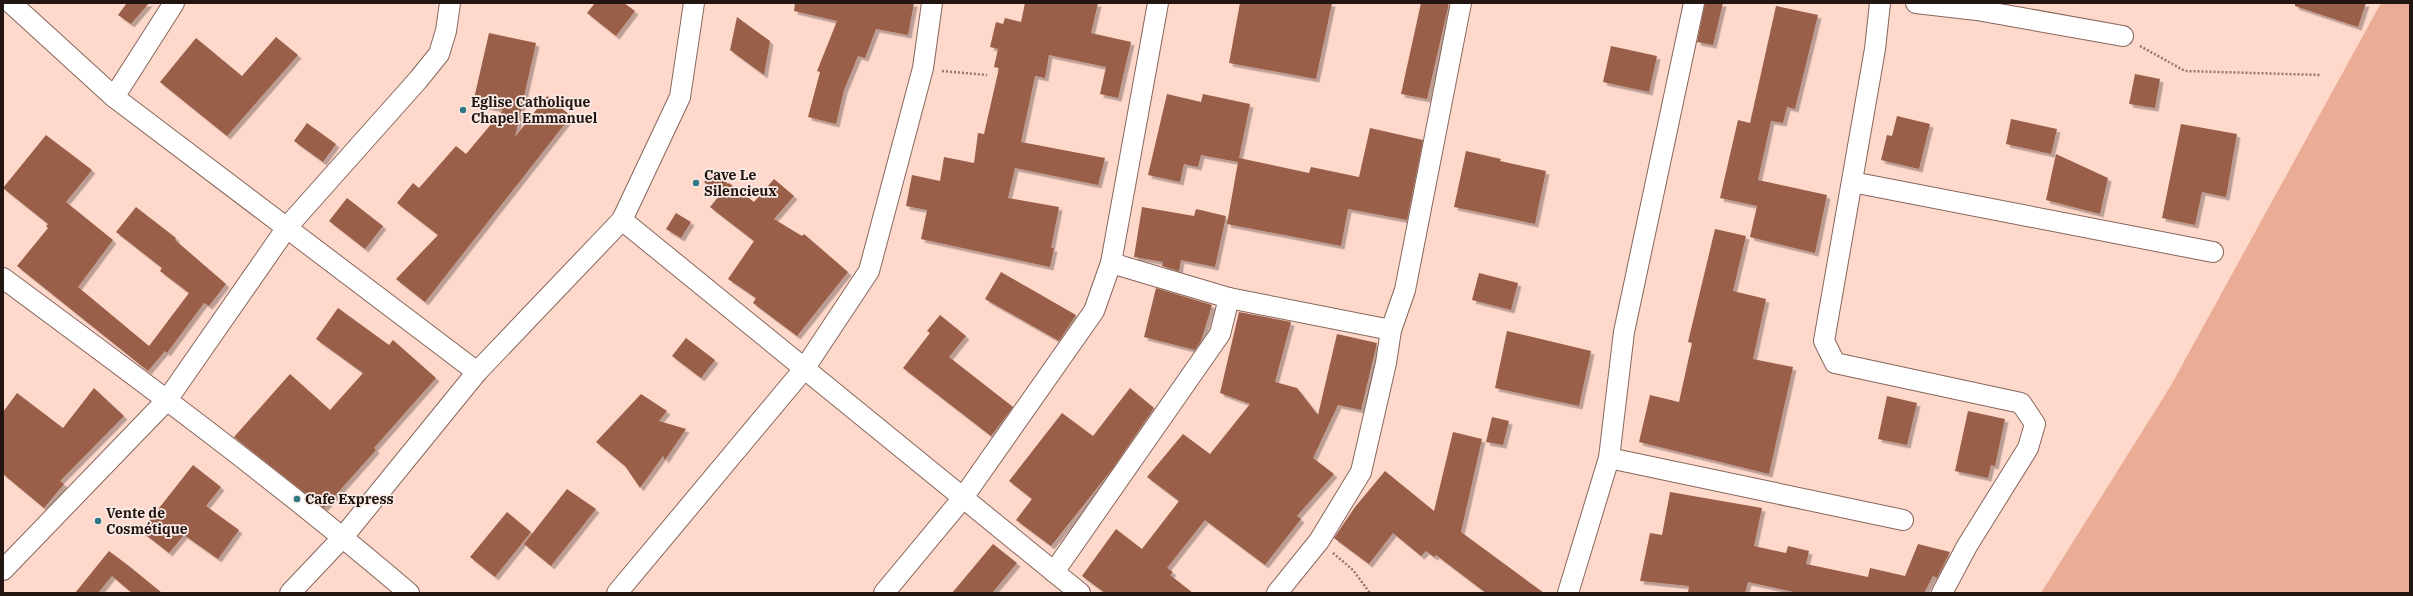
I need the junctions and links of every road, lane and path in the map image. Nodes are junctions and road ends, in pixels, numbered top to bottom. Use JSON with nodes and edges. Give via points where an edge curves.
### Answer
{"nodes":[{"id":1,"x":11,"y":3,"type":"edge"},
{"id":2,"x":174,"y":3,"type":"edge"},
{"id":3,"x":450,"y":3,"type":"edge"},
{"id":4,"x":694,"y":3,"type":"edge"},
{"id":5,"x":932,"y":3,"type":"edge"},
{"id":6,"x":1158,"y":3,"type":"edge"},
{"id":7,"x":1461,"y":3,"type":"edge"},
{"id":8,"x":1694,"y":3,"type":"edge"},
{"id":9,"x":1880,"y":3,"type":"edge"},
{"id":10,"x":1916,"y":3,"type":"edge"},
{"id":11,"x":2123,"y":36,"type":"joint"},
{"id":12,"x":923,"y":68,"type":"junction"},
{"id":13,"x":987,"y":75,"type":"dead end"},
{"id":14,"x":2321,"y":75,"type":"dead end"},
{"id":15,"x":114,"y":97,"type":"junction"},
{"id":16,"x":1852,"y":182,"type":"junction"},
{"id":17,"x":622,"y":220,"type":"junction"},
{"id":18,"x":288,"y":226,"type":"junction"},
{"id":19,"x":2213,"y":252,"type":"dead end"},
{"id":20,"x":1111,"y":262,"type":"junction"},
{"id":21,"x":3,"y":278,"type":"edge"},
{"id":22,"x":1229,"y":298,"type":"junction"},
{"id":23,"x":1391,"y":330,"type":"junction"},
{"id":24,"x":804,"y":369,"type":"junction"},
{"id":25,"x":478,"y":372,"type":"junction"},
{"id":26,"x":167,"y":400,"type":"junction"},
{"id":27,"x":1609,"y":458,"type":"junction"},
{"id":28,"x":962,"y":499,"type":"junction"},
{"id":29,"x":1903,"y":520,"type":"dead end"},
{"id":30,"x":343,"y":537,"type":"junction"},
{"id":31,"x":1319,"y":541,"type":"junction"},
{"id":32,"x":3,"y":570,"type":"edge"},
{"id":33,"x":1054,"y":572,"type":"junction"},
{"id":34,"x":290,"y":593,"type":"edge"},
{"id":35,"x":409,"y":593,"type":"edge"},
{"id":36,"x":617,"y":593,"type":"edge"},
{"id":37,"x":884,"y":593,"type":"edge"},
{"id":38,"x":1080,"y":593,"type":"edge"},
{"id":39,"x":1277,"y":593,"type":"edge"},
{"id":40,"x":1370,"y":593,"type":"edge"},
{"id":41,"x":1568,"y":593,"type":"edge"},
{"id":42,"x":1942,"y":593,"type":"edge"}],
"edges":[{"from":1,"to":15,"type":"street"},
{"from":2,"to":15,"type":"street"},
{"from":3,"to":18,"type":"street","via":[[439,54]]},
{"from":4,"to":17,"type":"street","via":[[680,97]]},
{"from":5,"to":12,"type":"street"},
{"from":6,"to":20,"type":"street"},
{"from":7,"to":23,"type":"street","via":[[1406,290]]},
{"from":8,"to":27,"type":"street","via":[[1624,332]]},
{"from":9,"to":16,"type":"street"},
{"from":10,"to":11,"type":"street","via":[[1977,10]]},
{"from":11,"to":14,"type":"path","via":[[2185,71]]},
{"from":12,"to":13,"type":"path"},
{"from":12,"to":24,"type":"street","via":[[869,271]]},
{"from":15,"to":18,"type":"street"},
{"from":16,"to":19,"type":"street"},
{"from":16,"to":42,"type":"street","via":[[1824,341],[1835,363],[2021,402],[2035,424],[2028,448],[1967,546]]},
{"from":17,"to":24,"type":"street"},
{"from":17,"to":25,"type":"street"},
{"from":18,"to":25,"type":"street"},
{"from":18,"to":26,"type":"street"},
{"from":20,"to":22,"type":"street"},
{"from":20,"to":28,"type":"street","via":[[1094,311]]},
{"from":21,"to":26,"type":"street"},
{"from":22,"to":23,"type":"street"},
{"from":22,"to":33,"type":"street","via":[[1220,334]]},
{"from":23,"to":31,"type":"street","via":[[1361,472]]},
{"from":24,"to":28,"type":"street"},
{"from":24,"to":36,"type":"street"},
{"from":25,"to":30,"type":"street"},
{"from":26,"to":30,"type":"street"},
{"from":26,"to":32,"type":"street"},
{"from":27,"to":29,"type":"street"},
{"from":27,"to":41,"type":"street"},
{"from":28,"to":33,"type":"street"},
{"from":28,"to":37,"type":"street"},
{"from":30,"to":34,"type":"street"},
{"from":30,"to":35,"type":"street"},
{"from":31,"to":39,"type":"street"},
{"from":31,"to":40,"type":"path","via":[[1353,570]]},
{"from":33,"to":38,"type":"street"}]}
